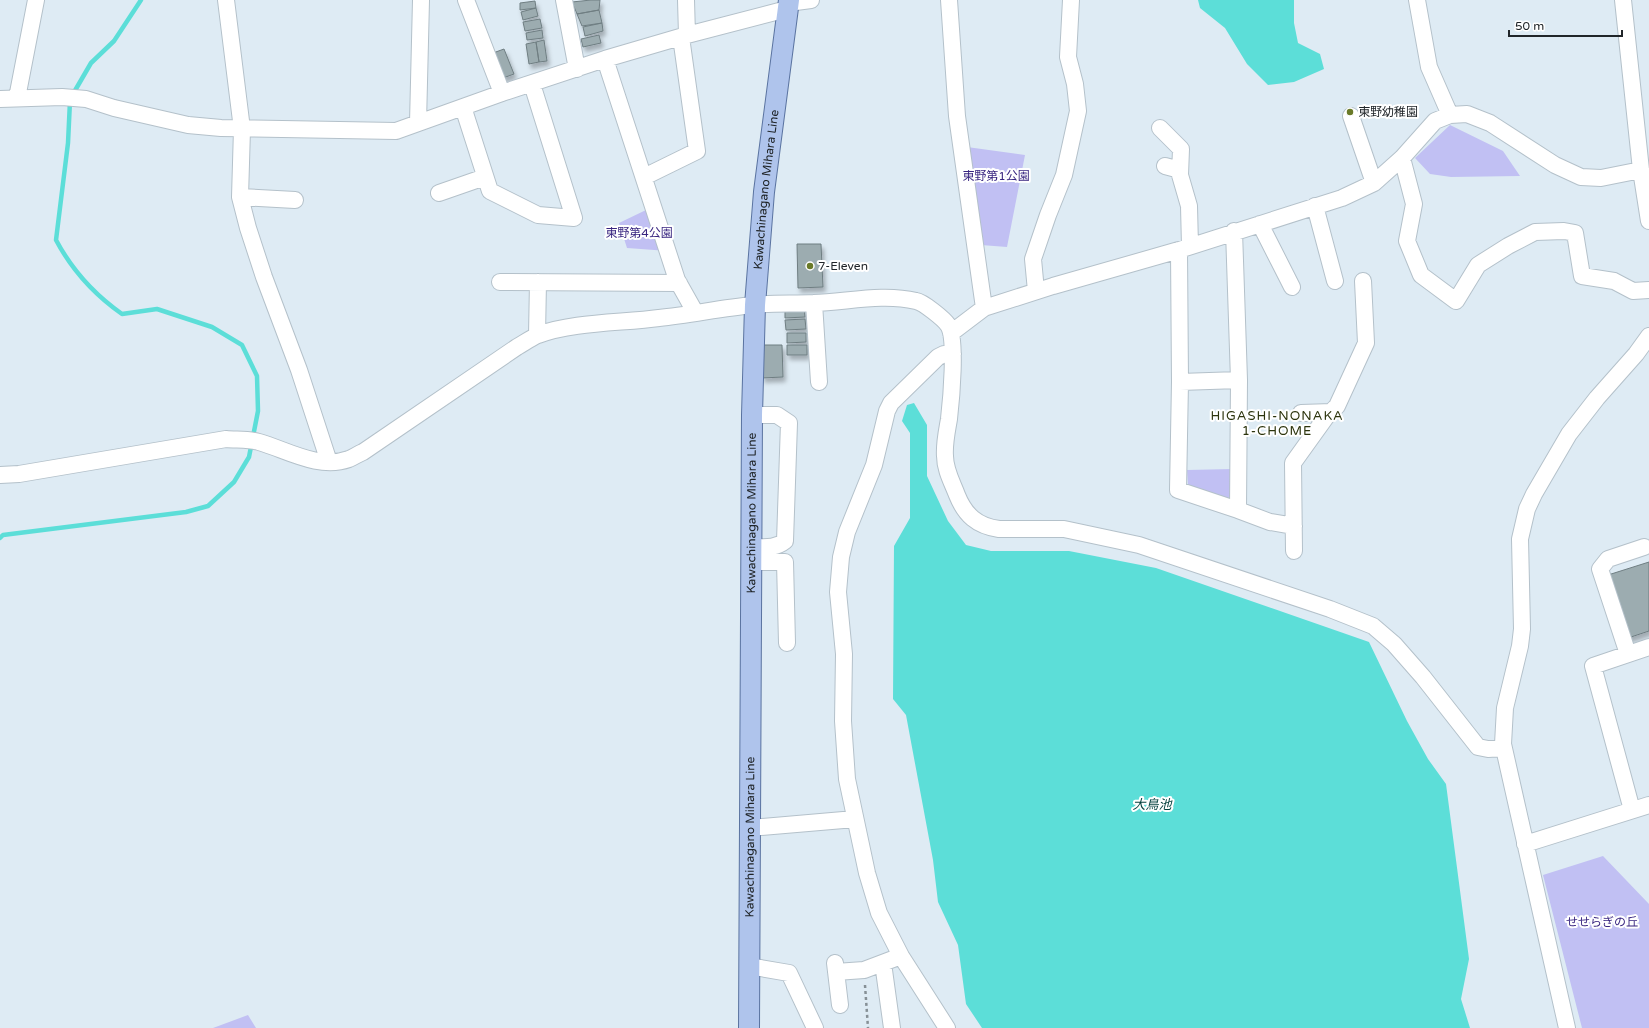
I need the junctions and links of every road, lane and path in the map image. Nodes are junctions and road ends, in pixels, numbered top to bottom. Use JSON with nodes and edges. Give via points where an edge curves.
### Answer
{"nodes":[{"id":1,"x":36,"y":0,"type":"edge"},
{"id":2,"x":226,"y":0,"type":"edge"},
{"id":3,"x":421,"y":0,"type":"edge"},
{"id":4,"x":466,"y":0,"type":"edge"},
{"id":5,"x":564,"y":0,"type":"edge"},
{"id":6,"x":686,"y":0,"type":"edge"},
{"id":7,"x":811,"y":0,"type":"edge"},
{"id":8,"x":949,"y":0,"type":"edge"},
{"id":9,"x":1071,"y":0,"type":"edge"},
{"id":10,"x":1417,"y":0,"type":"edge"},
{"id":11,"x":1623,"y":0,"type":"edge"},
{"id":12,"x":788,"y":4,"type":"edge"},
{"id":13,"x":684,"y":36,"type":"junction"},
{"id":14,"x":605,"y":59,"type":"junction"},
{"id":15,"x":577,"y":69,"type":"junction"},
{"id":16,"x":532,"y":84,"type":"junction"},
{"id":17,"x":502,"y":93,"type":"junction"},
{"id":18,"x":17,"y":98,"type":"junction"},
{"id":19,"x":0,"y":99,"type":"edge"},
{"id":20,"x":463,"y":107,"type":"junction"},
{"id":21,"x":1450,"y":115,"type":"junction"},
{"id":22,"x":1352,"y":116,"type":"dead end"},
{"id":23,"x":418,"y":123,"type":"junction"},
{"id":24,"x":1160,"y":128,"type":"dead end"},
{"id":25,"x":242,"y":129,"type":"junction"},
{"id":26,"x":1402,"y":158,"type":"junction"},
{"id":27,"x":1641,"y":170,"type":"junction"},
{"id":28,"x":485,"y":176,"type":"junction"},
{"id":29,"x":644,"y":177,"type":"junction"},
{"id":30,"x":1374,"y":183,"type":"junction"},
{"id":31,"x":439,"y":193,"type":"dead end"},
{"id":32,"x":240,"y":197,"type":"junction"},
{"id":33,"x":295,"y":200,"type":"dead end"},
{"id":34,"x":1315,"y":206,"type":"junction"},
{"id":35,"x":1649,"y":221,"type":"edge"},
{"id":36,"x":1260,"y":224,"type":"junction"},
{"id":37,"x":1234,"y":232,"type":"junction"},
{"id":38,"x":1185,"y":248,"type":"junction"},
{"id":39,"x":1335,"y":281,"type":"dead end"},
{"id":40,"x":1363,"y":281,"type":"dead end"},
{"id":41,"x":500,"y":282,"type":"dead end"},
{"id":42,"x":538,"y":282,"type":"junction"},
{"id":43,"x":679,"y":283,"type":"junction"},
{"id":44,"x":1292,"y":287,"type":"dead end"},
{"id":45,"x":1649,"y":290,"type":"edge"},
{"id":46,"x":1036,"y":291,"type":"junction"},
{"id":47,"x":814,"y":303,"type":"junction"},
{"id":48,"x":755,"y":305,"type":"junction"},
{"id":49,"x":984,"y":308,"type":"junction"},
{"id":50,"x":695,"y":312,"type":"junction"},
{"id":51,"x":951,"y":333,"type":"junction"},
{"id":52,"x":537,"y":335,"type":"junction"},
{"id":53,"x":1649,"y":336,"type":"edge"},
{"id":54,"x":952,"y":354,"type":"junction"},
{"id":55,"x":1239,"y":380,"type":"junction"},
{"id":56,"x":819,"y":382,"type":"dead end"},
{"id":57,"x":1180,"y":382,"type":"junction"},
{"id":58,"x":1332,"y":412,"type":"junction"},
{"id":59,"x":1301,"y":413,"type":"dead end"},
{"id":60,"x":752,"y":415,"type":"junction"},
{"id":61,"x":329,"y":462,"type":"junction"},
{"id":62,"x":0,"y":475,"type":"edge"},
{"id":63,"x":1238,"y":510,"type":"junction"},
{"id":64,"x":1294,"y":526,"type":"junction"},
{"id":65,"x":1644,"y":547,"type":"dead end"},
{"id":66,"x":1294,"y":551,"type":"dead end"},
{"id":67,"x":752,"y":554,"type":"junction"},
{"id":68,"x":787,"y":643,"type":"dead end"},
{"id":69,"x":1649,"y":647,"type":"edge"},
{"id":70,"x":1628,"y":654,"type":"junction"},
{"id":71,"x":1504,"y":748,"type":"junction"},
{"id":72,"x":1649,"y":805,"type":"edge"},
{"id":73,"x":1632,"y":810,"type":"junction"},
{"id":74,"x":855,"y":819,"type":"junction"},
{"id":75,"x":750,"y":828,"type":"junction"},
{"id":76,"x":1525,"y":844,"type":"junction"},
{"id":77,"x":901,"y":956,"type":"junction"},
{"id":78,"x":883,"y":963,"type":"junction"},
{"id":79,"x":749,"y":966,"type":"junction"},
{"id":80,"x":864,"y":970,"type":"junction"},
{"id":81,"x":840,"y":1005,"type":"dead end"},
{"id":82,"x":749,"y":1028,"type":"edge"},
{"id":83,"x":815,"y":1028,"type":"edge"},
{"id":84,"x":868,"y":1028,"type":"edge"},
{"id":85,"x":892,"y":1028,"type":"edge"},
{"id":86,"x":947,"y":1028,"type":"edge"},
{"id":87,"x":1567,"y":1028,"type":"edge"}],
"edges":[{"from":1,"to":18,"type":"street"},
{"from":2,"to":25,"type":"street"},
{"from":3,"to":23,"type":"street"},
{"from":4,"to":17,"type":"street"},
{"from":5,"to":15,"type":"street"},
{"from":6,"to":13,"type":"street"},
{"from":7,"to":12,"type":"street"},
{"from":8,"to":49,"type":"street","via":[[957,116]]},
{"from":9,"to":46,"type":"street","via":[[1068,57],[1078,111],[1064,175],[1033,259]]},
{"from":10,"to":21,"type":"street","via":[[1429,67]]},
{"from":11,"to":27,"type":"street"},
{"from":12,"to":13,"type":"street"},
{"from":12,"to":48,"type":"main road","name":"Kawachinagano Mihara Line","via":[[764,192]]},
{"from":13,"to":14,"type":"street"},
{"from":13,"to":29,"type":"street","via":[[697,152]]},
{"from":14,"to":15,"type":"street"},
{"from":14,"to":29,"type":"street"},
{"from":15,"to":16,"type":"street"},
{"from":16,"to":17,"type":"street"},
{"from":16,"to":28,"type":"street","via":[[574,218],[538,215],[490,192]]},
{"from":17,"to":20,"type":"street"},
{"from":18,"to":19,"type":"street"},
{"from":18,"to":25,"type":"street","via":[[86,99],[188,125]]},
{"from":20,"to":23,"type":"street"},
{"from":20,"to":28,"type":"street"},
{"from":21,"to":26,"type":"street","via":[[1435,121]]},
{"from":21,"to":27,"type":"street","via":[[1466,114],[1490,123],[1555,165],[1580,177],[1601,178]]},
{"from":22,"to":30,"type":"street"},
{"from":23,"to":25,"type":"street","via":[[396,131]]},
{"from":24,"to":38,"type":"street","via":[[1181,149],[1172,168],[1180,175],[1189,206]]},
{"from":25,"to":32,"type":"street"},
{"from":26,"to":30,"type":"street"},
{"from":26,"to":45,"type":"street","via":[[1414,204],[1407,241],[1421,275],[1456,301],[1478,265],[1535,232],[1575,233],[1582,276],[1614,281],[1633,291]]},
{"from":27,"to":35,"type":"street"},
{"from":28,"to":31,"type":"street"},
{"from":29,"to":43,"type":"street"},
{"from":30,"to":34,"type":"street","via":[[1342,198]]},
{"from":32,"to":33,"type":"street"},
{"from":32,"to":61,"type":"street","via":[[264,277],[299,370]]},
{"from":34,"to":36,"type":"street"},
{"from":34,"to":39,"type":"street"},
{"from":36,"to":37,"type":"street"},
{"from":36,"to":44,"type":"street"},
{"from":37,"to":38,"type":"street"},
{"from":37,"to":55,"type":"street"},
{"from":38,"to":46,"type":"street"},
{"from":38,"to":57,"type":"street"},
{"from":40,"to":58,"type":"street","via":[[1366,343]]},
{"from":41,"to":42,"type":"street"},
{"from":42,"to":43,"type":"street"},
{"from":42,"to":52,"type":"street"},
{"from":43,"to":50,"type":"street"},
{"from":46,"to":49,"type":"street"},
{"from":47,"to":48,"type":"street"},
{"from":47,"to":51,"type":"street","via":[[880,299],[918,301],[928,306],[948,324]]},
{"from":47,"to":56,"type":"street"},
{"from":48,"to":50,"type":"street"},
{"from":48,"to":60,"type":"main road","name":"Kawachinagano Mihara Line"},
{"from":49,"to":51,"type":"street"},
{"from":50,"to":52,"type":"street","via":[[577,326]]},
{"from":51,"to":54,"type":"street"},
{"from":52,"to":61,"type":"street","via":[[362,452],[349,459]]},
{"from":53,"to":71,"type":"street","via":[[1569,434],[1527,509],[1520,539],[1522,628],[1505,708]]},
{"from":54,"to":71,"type":"street","via":[[949,418],[944,456],[948,474],[960,503],[973,520],[988,528],[1064,529],[1139,545],[1360,620],[1373,626],[1398,649],[1478,747]]},
{"from":54,"to":74,"type":"street","via":[[938,357],[891,403],[874,465],[847,532],[840,557],[838,592],[844,654],[843,721],[847,779]]},
{"from":55,"to":57,"type":"street"},
{"from":55,"to":63,"type":"street"},
{"from":57,"to":63,"type":"street","via":[[1178,490]]},
{"from":58,"to":59,"type":"street"},
{"from":58,"to":64,"type":"street","via":[[1293,463]]},
{"from":60,"to":67,"type":"main road","name":"Kawachinagano Mihara Line"},
{"from":60,"to":67,"type":"street","via":[[778,415],[789,422],[786,541],[780,546]]},
{"from":61,"to":62,"type":"street","via":[[303,458],[258,441],[226,439],[19,474]]},
{"from":63,"to":64,"type":"street","via":[[1270,522]]},
{"from":64,"to":66,"type":"street"},
{"from":65,"to":70,"type":"street","via":[[1608,558],[1600,569]]},
{"from":67,"to":68,"type":"street","via":[[785,562]]},
{"from":67,"to":75,"type":"main road","name":"Kawachinagano Mihara Line"},
{"from":69,"to":70,"type":"street"},
{"from":70,"to":73,"type":"street","via":[[1593,666]]},
{"from":71,"to":76,"type":"street"},
{"from":72,"to":73,"type":"street"},
{"from":73,"to":76,"type":"street"},
{"from":74,"to":75,"type":"street"},
{"from":74,"to":77,"type":"street","via":[[866,873],[878,913]]},
{"from":75,"to":79,"type":"main road","name":"Kawachinagano Mihara Line"},
{"from":76,"to":87,"type":"street"},
{"from":77,"to":78,"type":"street"},
{"from":77,"to":86,"type":"street"},
{"from":78,"to":80,"type":"street"},
{"from":78,"to":85,"type":"street"},
{"from":79,"to":82,"type":"main road","name":"Kawachinagano Mihara Line"},
{"from":79,"to":83,"type":"street","via":[[789,973]]},
{"from":80,"to":81,"type":"street","via":[[836,968]]},
{"from":80,"to":84,"type":"path"}]}
